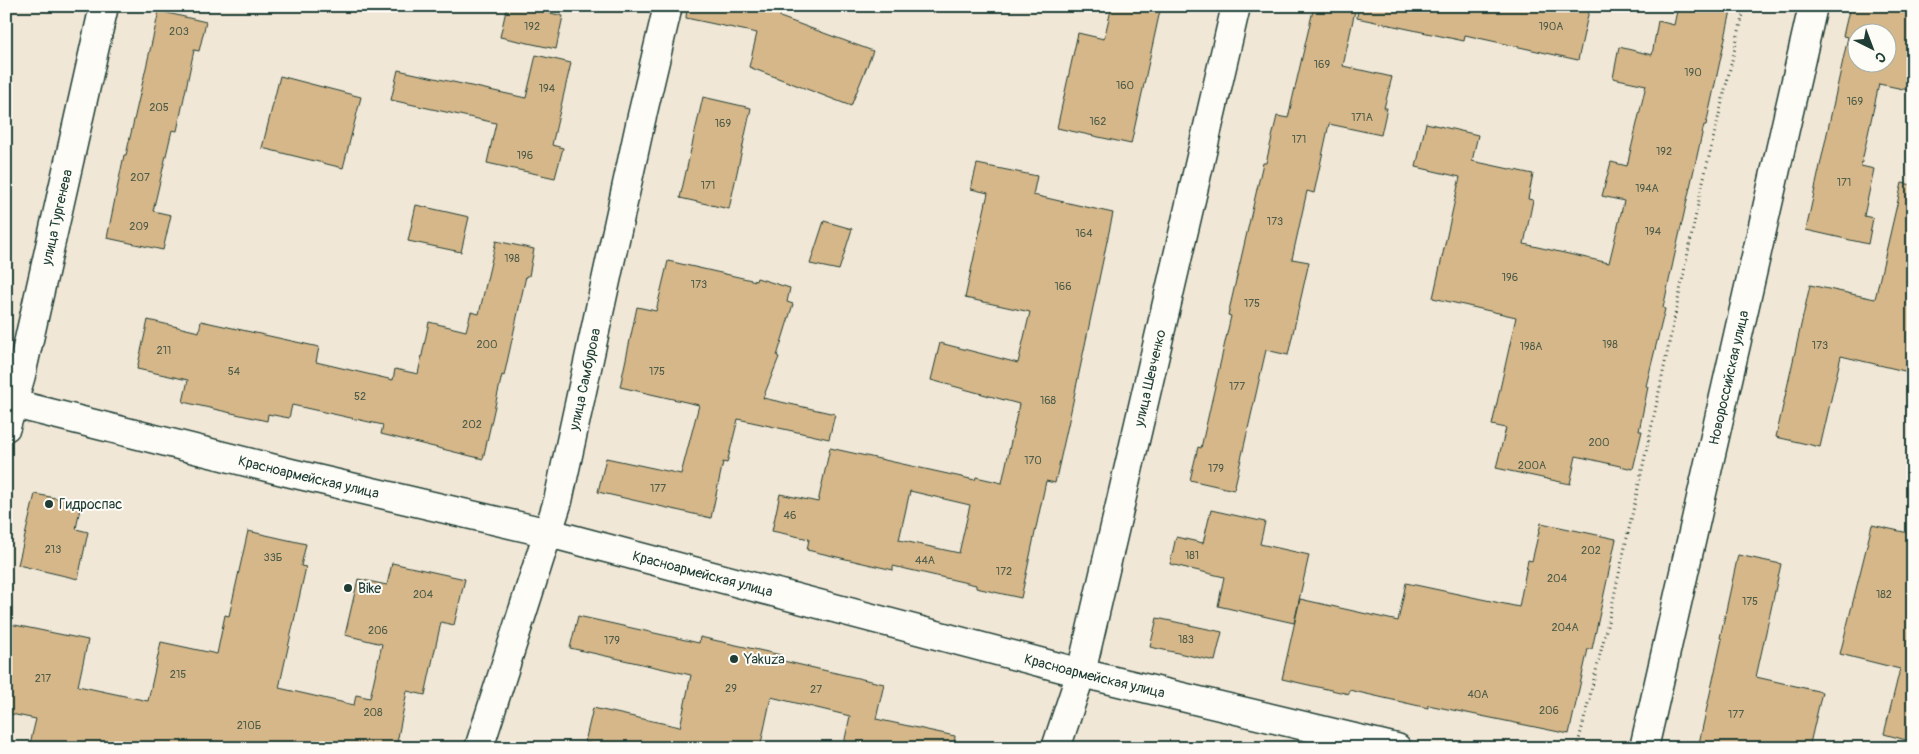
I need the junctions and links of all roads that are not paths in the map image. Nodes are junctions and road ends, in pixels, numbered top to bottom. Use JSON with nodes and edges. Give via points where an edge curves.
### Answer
{"nodes":[{"id":1,"x":104,"y":6,"type":"edge"},
{"id":2,"x":668,"y":6,"type":"edge"},
{"id":3,"x":1236,"y":6,"type":"edge"},
{"id":4,"x":1813,"y":6,"type":"edge"},
{"id":5,"x":9,"y":411,"type":"edge"},
{"id":6,"x":549,"y":533,"type":"junction"},
{"id":7,"x":1081,"y":673,"type":"junction"},
{"id":8,"x":479,"y":748,"type":"edge"},
{"id":9,"x":1056,"y":748,"type":"edge"},
{"id":10,"x":1397,"y":748,"type":"edge"},
{"id":11,"x":1644,"y":748,"type":"edge"}],
"edges":[{"from":1,"to":5,"type":"street","name":"улица Тургенева"},
{"from":2,"to":6,"type":"street","name":"улица Самбурова"},
{"from":3,"to":7,"type":"street","name":"улица Шевченко"},
{"from":4,"to":11,"type":"street","name":"Новороссийская улица"},
{"from":5,"to":6,"type":"street","name":"Красноармейская улица"},
{"from":6,"to":7,"type":"street","name":"Красноармейская улица"},
{"from":6,"to":8,"type":"street","name":"улица Самбурова"},
{"from":7,"to":9,"type":"street","name":"улица Шевченко"},
{"from":7,"to":10,"type":"street","name":"Красноармейская улица"}]}
